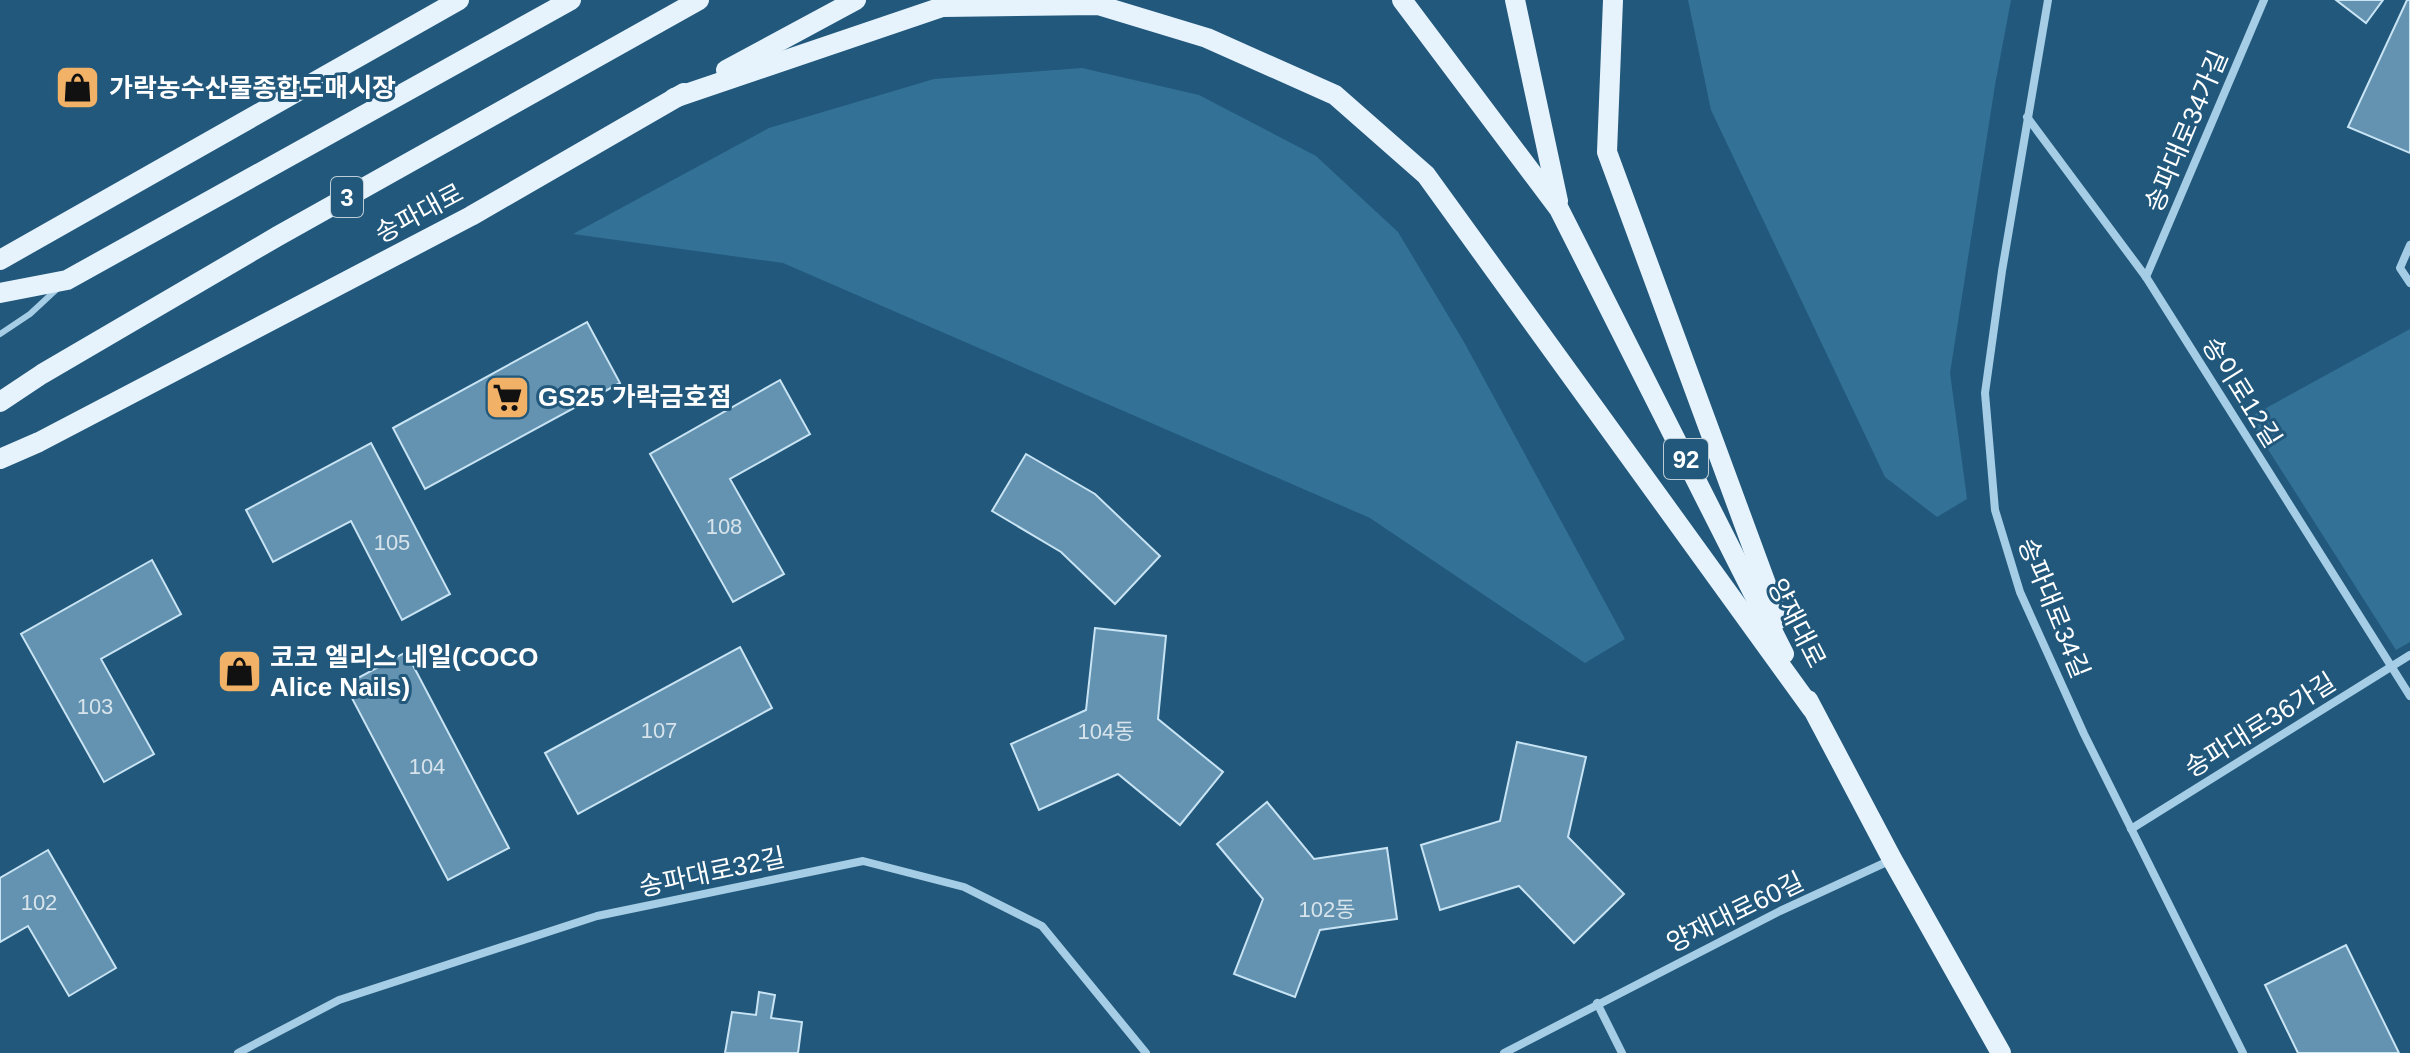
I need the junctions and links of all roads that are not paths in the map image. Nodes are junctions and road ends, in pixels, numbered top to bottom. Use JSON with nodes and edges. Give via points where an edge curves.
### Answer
{"nodes":[{"id":1,"x":459,"y":0,"type":"edge"},
{"id":2,"x":571,"y":0,"type":"edge"},
{"id":3,"x":699,"y":0,"type":"edge"},
{"id":4,"x":856,"y":0,"type":"edge"},
{"id":5,"x":1402,"y":0,"type":"edge"},
{"id":6,"x":1515,"y":0,"type":"edge"},
{"id":7,"x":1613,"y":0,"type":"edge"},
{"id":8,"x":2048,"y":0,"type":"edge"},
{"id":9,"x":2264,"y":0,"type":"edge"},
{"id":10,"x":674,"y":98,"type":"junction"},
{"id":11,"x":2027,"y":117,"type":"junction"},
{"id":12,"x":1559,"y":209,"type":"junction"},
{"id":13,"x":2410,"y":245,"type":"edge"},
{"id":14,"x":0,"y":260,"type":"edge"},
{"id":15,"x":2146,"y":277,"type":"junction"},
{"id":16,"x":67,"y":280,"type":"junction"},
{"id":17,"x":2410,"y":283,"type":"edge"},
{"id":18,"x":0,"y":293,"type":"edge"},
{"id":19,"x":0,"y":334,"type":"edge"},
{"id":20,"x":0,"y":402,"type":"edge"},
{"id":21,"x":0,"y":459,"type":"edge"},
{"id":22,"x":2410,"y":655,"type":"edge"},
{"id":23,"x":2392,"y":666,"type":"junction"},
{"id":24,"x":2410,"y":696,"type":"edge"},
{"id":25,"x":1812,"y":709,"type":"junction"},
{"id":26,"x":2131,"y":829,"type":"junction"},
{"id":27,"x":1892,"y":859,"type":"junction"},
{"id":28,"x":1597,"y":1003,"type":"junction"},
{"id":29,"x":238,"y":1053,"type":"edge"},
{"id":30,"x":1146,"y":1053,"type":"edge"},
{"id":31,"x":1504,"y":1053,"type":"edge"},
{"id":32,"x":1622,"y":1053,"type":"edge"},
{"id":33,"x":2001,"y":1053,"type":"edge"},
{"id":34,"x":2243,"y":1053,"type":"edge"}],
"edges":[{"from":1,"to":14,"type":"main road"},
{"from":2,"to":16,"type":"main road","number":"3"},
{"from":3,"to":20,"type":"main road","number":"3","via":[[278,236]]},
{"from":4,"to":10,"type":"main road","name":"송파대로"},
{"from":5,"to":12,"type":"main road","name":"양재대로","number":"92"},
{"from":6,"to":12,"type":"main road","name":"양재대로","number":"92"},
{"from":7,"to":25,"type":"main road","via":[[1607,152]]},
{"from":8,"to":11,"type":"street","name":"송파대로34길"},
{"from":9,"to":15,"type":"street","name":"송파대로34가길"},
{"from":10,"to":21,"type":"main road","name":"송파대로","via":[[471,216]]},
{"from":10,"to":25,"type":"main road","via":[[942,7],[1098,5],[1207,38],[1335,95],[1426,175]]},
{"from":11,"to":15,"type":"street","name":"송이로12길"},
{"from":11,"to":26,"type":"street","name":"송파대로34길","via":[[1985,393],[1995,510],[2020,592]]},
{"from":12,"to":25,"type":"main road","name":"양재대로","number":"92"},
{"from":13,"to":17,"type":"street","via":[[2400,268]]},
{"from":15,"to":23,"type":"street","name":"송이로12길"},
{"from":16,"to":18,"type":"main road","number":"3"},
{"from":16,"to":19,"type":"lane"},
{"from":22,"to":23,"type":"street","name":"송파대로36가길"},
{"from":23,"to":24,"type":"street","name":"송이로12길"},
{"from":23,"to":26,"type":"street","name":"송파대로36가길"},
{"from":25,"to":27,"type":"main road","name":"양재대로","number":"92"},
{"from":26,"to":34,"type":"street","name":"송파대로34길"},
{"from":27,"to":28,"type":"street","name":"양재대로60길"},
{"from":27,"to":33,"type":"main road","name":"양재대로","number":"92"},
{"from":28,"to":31,"type":"street","name":"양재대로60길"},
{"from":28,"to":32,"type":"street"},
{"from":29,"to":30,"type":"street","name":"송파대로32길","via":[[339,1000],[597,916],[863,861],[964,887],[1042,926]]}]}
